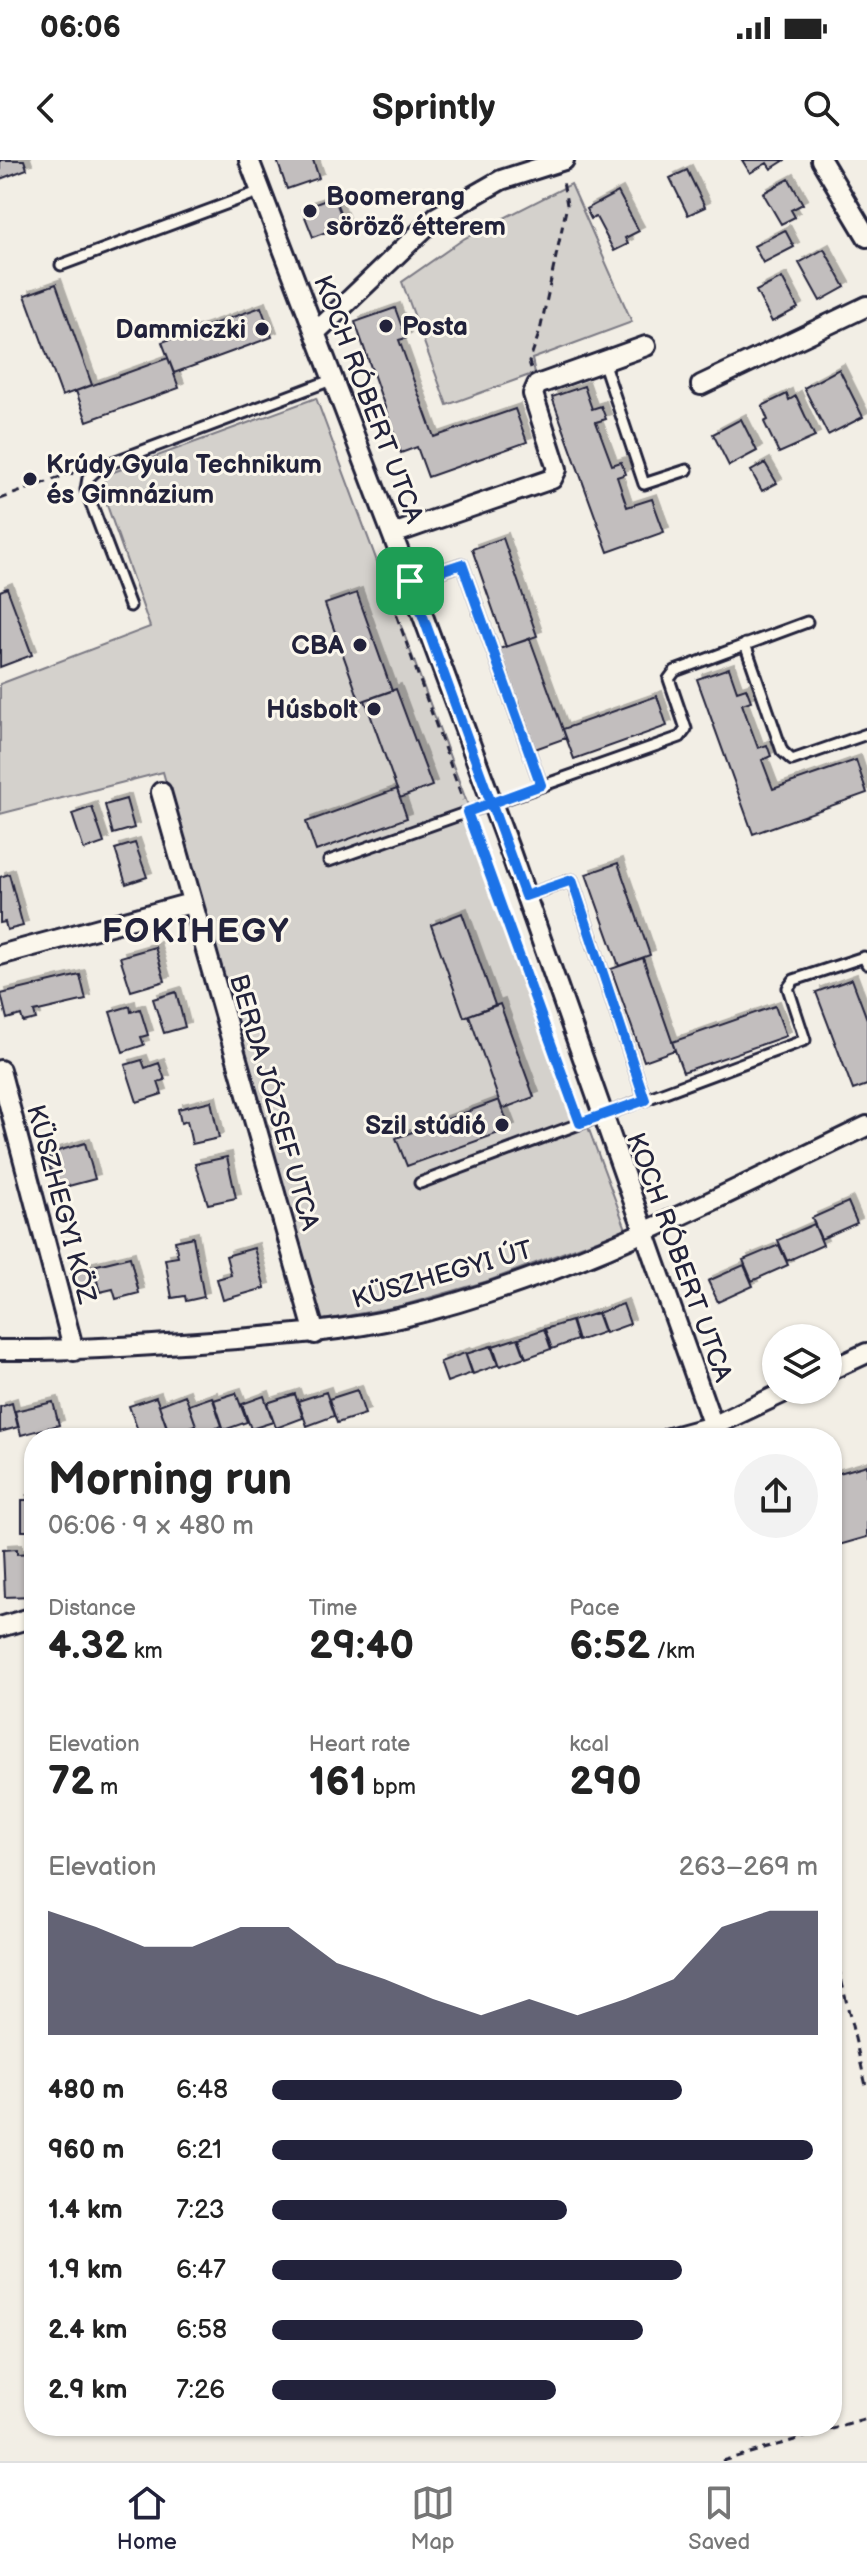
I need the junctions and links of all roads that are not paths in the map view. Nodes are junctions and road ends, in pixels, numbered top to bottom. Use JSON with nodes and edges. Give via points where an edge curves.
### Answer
{"nodes":[{"id":1,"x":249,"y":160,"type":"edge"},
{"id":2,"x":562,"y":160,"type":"edge"},
{"id":3,"x":821,"y":160,"type":"edge"},
{"id":4,"x":261,"y":191,"type":"junction"},
{"id":5,"x":867,"y":237,"type":"edge"},
{"id":6,"x":61,"y":265,"type":"dead end"},
{"id":7,"x":867,"y":306,"type":"edge"},
{"id":8,"x":316,"y":332,"type":"junction"},
{"id":9,"x":646,"y":346,"type":"dead end"},
{"id":10,"x":603,"y":361,"type":"junction"},
{"id":11,"x":334,"y":379,"type":"junction"},
{"id":12,"x":701,"y":385,"type":"dead end"},
{"id":13,"x":687,"y":470,"type":"dead end"},
{"id":14,"x":393,"y":534,"type":"junction"},
{"id":15,"x":410,"y":581,"type":"junction"},
{"id":16,"x":130,"y":606,"type":"dead end"},
{"id":17,"x":807,"y":622,"type":"dead end"},
{"id":18,"x":745,"y":644,"type":"junction"},
{"id":19,"x":867,"y":734,"type":"edge"},
{"id":20,"x":541,"y":785,"type":"junction"},
{"id":21,"x":161,"y":792,"type":"dead end"},
{"id":22,"x":490,"y":804,"type":"junction"},
{"id":23,"x":329,"y":861,"type":"dead end"},
{"id":24,"x":525,"y":896,"type":"junction"},
{"id":25,"x":191,"y":903,"type":"junction"},
{"id":26,"x":0,"y":955,"type":"edge"},
{"id":27,"x":866,"y":959,"type":"edge"},
{"id":28,"x":0,"y":1070,"type":"edge"},
{"id":29,"x":645,"y":1100,"type":"junction"},
{"id":30,"x":601,"y":1115,"type":"junction"},
{"id":31,"x":867,"y":1126,"type":"edge"},
{"id":32,"x":420,"y":1183,"type":"dead end"},
{"id":33,"x":644,"y":1232,"type":"junction"},
{"id":34,"x":315,"y":1334,"type":"junction"},
{"id":35,"x":0,"y":1350,"type":"edge"},
{"id":36,"x":74,"y":1351,"type":"junction"},
{"id":37,"x":867,"y":1353,"type":"edge"},
{"id":38,"x":842,"y":1365,"type":"edge"},
{"id":39,"x":762,"y":1403,"type":"edge"},
{"id":40,"x":713,"y":1426,"type":"junction"},
{"id":41,"x":706,"y":1428,"type":"edge"},
{"id":42,"x":24,"y":1620,"type":"edge"},
{"id":43,"x":0,"y":1627,"type":"edge"}],
"edges":[{"from":1,"to":4,"type":"street","name":"KOCH RÓBERT UTCA"},
{"from":2,"to":8,"type":"street","via":[[501,180],[436,217]]},
{"from":3,"to":5,"type":"street"},
{"from":4,"to":6,"type":"lane"},
{"from":4,"to":8,"type":"street","name":"KOCH RÓBERT UTCA"},
{"from":7,"to":12,"type":"street"},
{"from":8,"to":11,"type":"street","name":"KOCH RÓBERT UTCA"},
{"from":9,"to":10,"type":"street"},
{"from":10,"to":13,"type":"lane","via":[[644,484]]},
{"from":10,"to":14,"type":"street","via":[[537,385],[533,394],[557,469],[552,479]]},
{"from":11,"to":14,"type":"street","name":"KOCH RÓBERT UTCA"},
{"from":11,"to":16,"type":"lane","via":[[100,467],[88,478],[86,490]]},
{"from":14,"to":15,"type":"street","name":"KOCH RÓBERT UTCA"},
{"from":15,"to":20,"type":"lane","via":[[462,564]]},
{"from":15,"to":22,"type":"street","name":"KOCH RÓBERT UTCA"},
{"from":17,"to":18,"type":"lane"},
{"from":18,"to":19,"type":"lane","via":[[782,751],[792,760]]},
{"from":18,"to":20,"type":"lane","via":[[675,671],[669,679],[686,729],[680,737]]},
{"from":20,"to":22,"type":"lane"},
{"from":21,"to":25,"type":"street","name":"BERDA JÓZSEF UTCA"},
{"from":22,"to":23,"type":"lane"},
{"from":22,"to":24,"type":"street","name":"KOCH RÓBERT UTCA"},
{"from":24,"to":29,"type":"lane","via":[[572,880]]},
{"from":24,"to":30,"type":"street","name":"KOCH RÓBERT UTCA"},
{"from":25,"to":26,"type":"street"},
{"from":25,"to":34,"type":"street","name":"BERDA JÓZSEF UTCA"},
{"from":27,"to":29,"type":"lane","via":[[794,980],[788,988],[805,1040]]},
{"from":28,"to":36,"type":"street","name":"KÜSZHEGYI KÖZ"},
{"from":29,"to":30,"type":"lane"},
{"from":30,"to":32,"type":"lane"},
{"from":30,"to":33,"type":"street","name":"KOCH RÓBERT UTCA"},
{"from":31,"to":33,"type":"street","name":"KÜSZHEGYI ÚT"},
{"from":33,"to":34,"type":"street","name":"KÜSZHEGYI ÚT","via":[[485,1293],[404,1317]]},
{"from":33,"to":40,"type":"street","name":"KOCH RÓBERT UTCA"},
{"from":34,"to":36,"type":"street","name":"KÜSZHEGYI ÚT"},
{"from":35,"to":36,"type":"street","name":"KÜSZHEGYI ÚT"},
{"from":37,"to":38,"type":"street"},
{"from":39,"to":40,"type":"street"},
{"from":40,"to":41,"type":"street"},
{"from":42,"to":43,"type":"street"}]}
